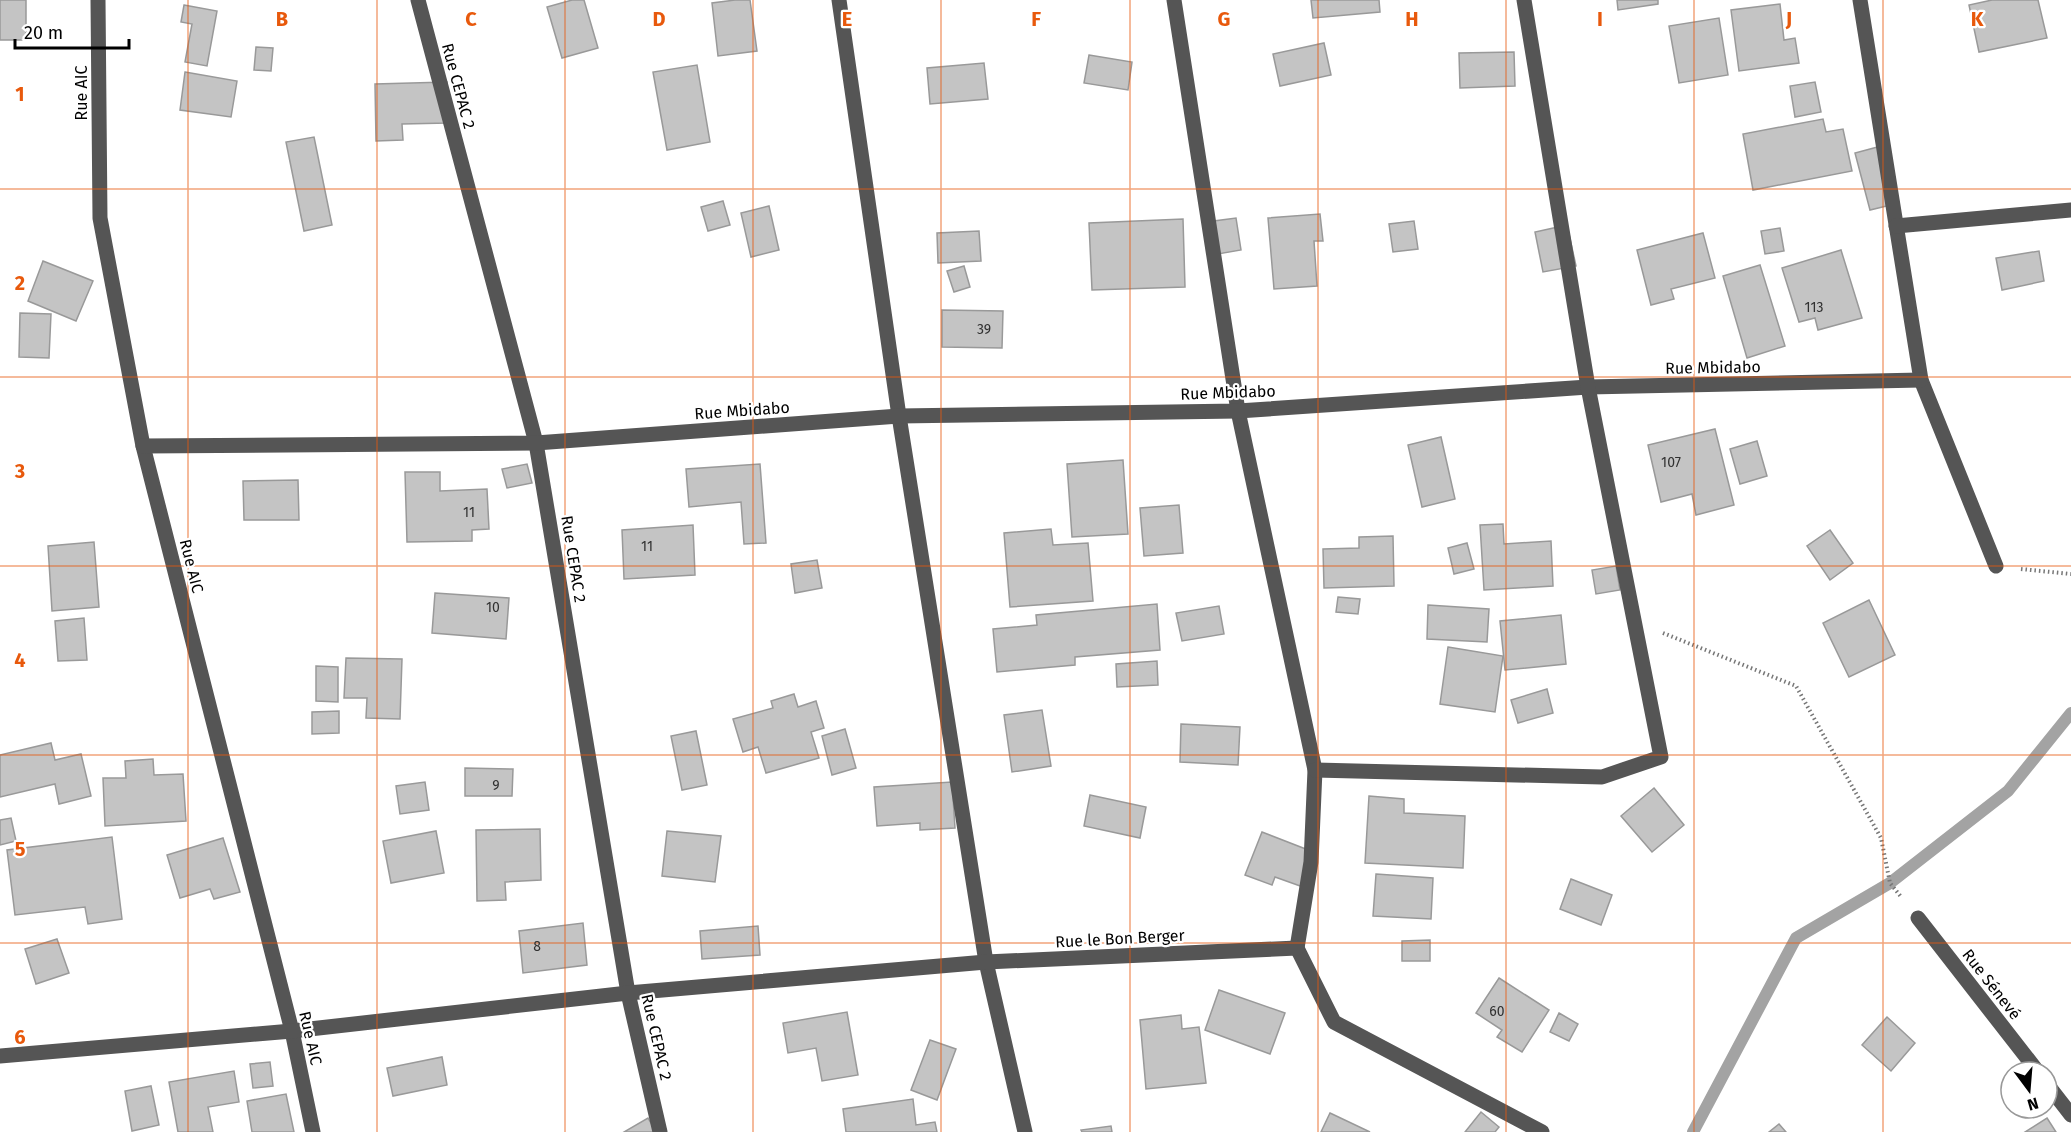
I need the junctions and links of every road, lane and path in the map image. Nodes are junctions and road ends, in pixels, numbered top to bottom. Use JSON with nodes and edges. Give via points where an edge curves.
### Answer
{"nodes":[{"id":1,"x":98,"y":0,"type":"edge"},
{"id":2,"x":418,"y":0,"type":"edge"},
{"id":3,"x":839,"y":0,"type":"edge"},
{"id":4,"x":1174,"y":0,"type":"edge"},
{"id":5,"x":1524,"y":0,"type":"edge"},
{"id":6,"x":1860,"y":0,"type":"edge"},
{"id":7,"x":2071,"y":210,"type":"edge"},
{"id":8,"x":1896,"y":226,"type":"junction"},
{"id":9,"x":1921,"y":380,"type":"junction"},
{"id":10,"x":1588,"y":387,"type":"junction"},
{"id":11,"x":1238,"y":411,"type":"junction"},
{"id":12,"x":899,"y":416,"type":"junction"},
{"id":13,"x":536,"y":443,"type":"junction"},
{"id":14,"x":143,"y":446,"type":"junction"},
{"id":15,"x":1996,"y":566,"type":"joint"},
{"id":16,"x":2071,"y":574,"type":"edge"},
{"id":17,"x":1635,"y":621,"type":"junction"},
{"id":18,"x":1316,"y":770,"type":"junction"},
{"id":19,"x":1918,"y":918,"type":"joint"},
{"id":20,"x":1297,"y":948,"type":"junction"},
{"id":21,"x":986,"y":962,"type":"junction"},
{"id":22,"x":628,"y":993,"type":"junction"},
{"id":23,"x":292,"y":1031,"type":"junction"},
{"id":24,"x":0,"y":1056,"type":"edge"},
{"id":25,"x":2029,"y":1060,"type":"edge"},
{"id":26,"x":2059,"y":1100,"type":"edge"},
{"id":27,"x":2071,"y":1115,"type":"edge"},
{"id":28,"x":313,"y":1132,"type":"edge"},
{"id":29,"x":660,"y":1132,"type":"edge"},
{"id":30,"x":1025,"y":1132,"type":"edge"},
{"id":31,"x":1542,"y":1132,"type":"edge"}],
"edges":[{"from":1,"to":14,"type":"street","name":"Rue AIC","via":[[100,218]]},
{"from":2,"to":13,"type":"street","name":"Rue CEPAC 2"},
{"from":3,"to":12,"type":"street"},
{"from":4,"to":11,"type":"street"},
{"from":5,"to":10,"type":"street"},
{"from":6,"to":8,"type":"street"},
{"from":7,"to":8,"type":"street"},
{"from":8,"to":9,"type":"street"},
{"from":9,"to":10,"type":"street","name":"Rue Mbidabo"},
{"from":9,"to":15,"type":"street"},
{"from":10,"to":11,"type":"street","name":"Rue Mbidabo"},
{"from":10,"to":17,"type":"street"},
{"from":11,"to":12,"type":"street","name":"Rue Mbidabo"},
{"from":11,"to":18,"type":"street"},
{"from":12,"to":13,"type":"street","name":"Rue Mbidabo"},
{"from":12,"to":21,"type":"street"},
{"from":13,"to":14,"type":"street","name":"Rue Mbidabo"},
{"from":13,"to":22,"type":"street","name":"Rue CEPAC 2"},
{"from":14,"to":23,"type":"street","name":"Rue AIC"},
{"from":15,"to":16,"type":"path"},
{"from":17,"to":18,"type":"street","via":[[1662,757],[1602,777]]},
{"from":17,"to":19,"type":"path","via":[[1796,686],[1881,838],[1890,883]]},
{"from":18,"to":20,"type":"street","via":[[1311,862]]},
{"from":19,"to":25,"type":"street","name":"Rue Sénevé"},
{"from":20,"to":21,"type":"street","name":"Rue le Bon Berger"},
{"from":20,"to":31,"type":"street","via":[[1334,1022]]},
{"from":21,"to":22,"type":"street","name":"Rue le Bon Berger"},
{"from":21,"to":30,"type":"street"},
{"from":22,"to":23,"type":"street","name":"Rue le Bon Berger"},
{"from":22,"to":29,"type":"street","name":"Rue CEPAC 2"},
{"from":23,"to":24,"type":"street","name":"Rue le Bon Berger"},
{"from":23,"to":28,"type":"street","name":"Rue AIC"},
{"from":26,"to":27,"type":"street"}]}
